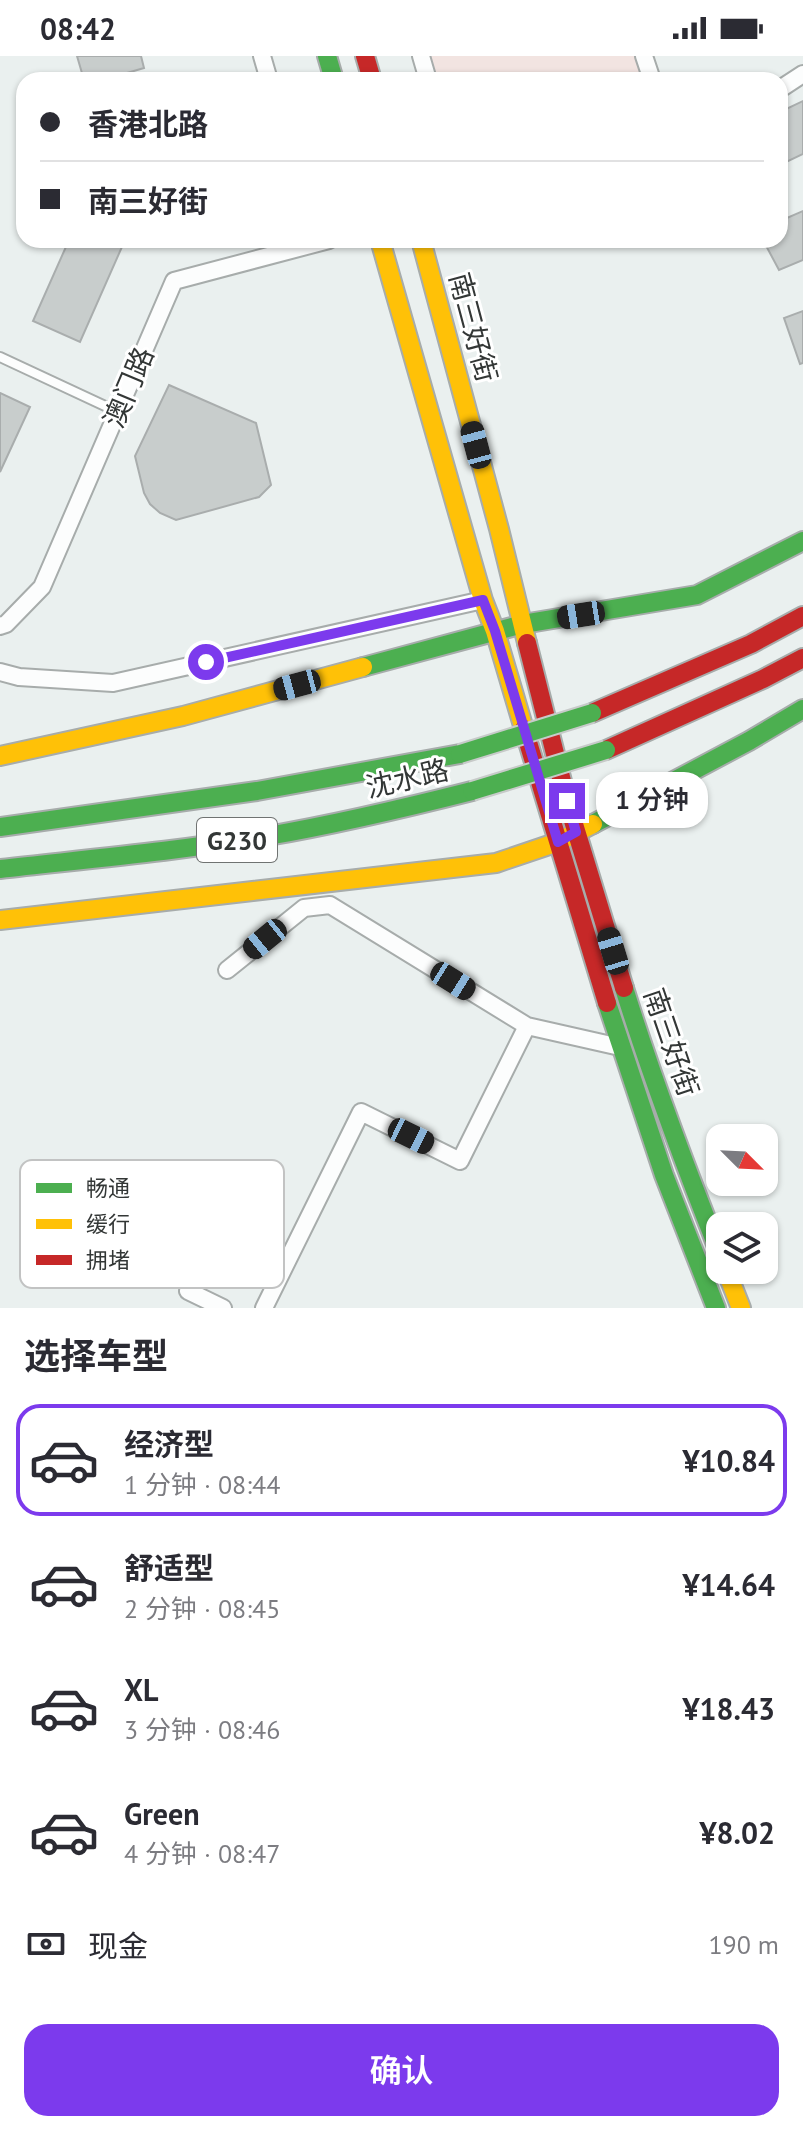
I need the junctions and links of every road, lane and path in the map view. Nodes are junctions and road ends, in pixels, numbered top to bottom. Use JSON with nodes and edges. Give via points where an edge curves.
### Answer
{"nodes":[{"id":1,"x":295,"y":248,"type":"edge"},
{"id":2,"x":382,"y":248,"type":"edge"},
{"id":3,"x":423,"y":248,"type":"edge"},
{"id":4,"x":0,"y":357,"type":"edge"},
{"id":5,"x":118,"y":412,"type":"junction"},
{"id":6,"x":803,"y":541,"type":"edge"},
{"id":7,"x":483,"y":600,"type":"junction"},
{"id":8,"x":803,"y":616,"type":"edge"},
{"id":9,"x":523,"y":624,"type":"junction"},
{"id":10,"x":0,"y":626,"type":"edge"},
{"id":11,"x":495,"y":631,"type":"junction"},
{"id":12,"x":803,"y":658,"type":"edge"},
{"id":13,"x":0,"y":672,"type":"edge"},
{"id":14,"x":803,"y":709,"type":"edge"},
{"id":15,"x":0,"y":756,"type":"edge"},
{"id":16,"x":0,"y":827,"type":"edge"},
{"id":17,"x":576,"y":832,"type":"junction"},
{"id":18,"x":558,"y":842,"type":"junction"},
{"id":19,"x":0,"y":869,"type":"edge"},
{"id":20,"x":0,"y":920,"type":"edge"},
{"id":21,"x":227,"y":970,"type":"dead end"},
{"id":22,"x":527,"y":1026,"type":"junction"},
{"id":23,"x":620,"y":1047,"type":"junction"},
{"id":24,"x":706,"y":1219,"type":"edge"},
{"id":25,"x":284,"y":1268,"type":"edge"},
{"id":26,"x":732,"y":1284,"type":"edge"},
{"id":27,"x":274,"y":1288,"type":"edge"},
{"id":28,"x":188,"y":1291,"type":"dead end"},
{"id":29,"x":223,"y":1308,"type":"edge"},
{"id":30,"x":264,"y":1308,"type":"edge"},
{"id":31,"x":716,"y":1308,"type":"edge"},
{"id":32,"x":741,"y":1308,"type":"edge"}],
"edges":[{"from":1,"to":5,"type":"street","name":"澳门路","via":[[174,281]]},
{"from":2,"to":7,"type":"main road"},
{"from":3,"to":9,"type":"main road","name":"南三好街"},
{"from":4,"to":5,"type":"lane"},
{"from":5,"to":10,"type":"street","name":"澳门路","via":[[42,587]]},
{"from":6,"to":9,"type":"main road","via":[[697,595]]},
{"from":7,"to":11,"type":"main road"},
{"from":7,"to":13,"type":"street","via":[[113,683]]},
{"from":8,"to":16,"type":"main road","name":"沈水路","number":"G230","bridge":true,"via":[[592,713],[460,754],[257,791]]},
{"from":9,"to":11,"type":"main road"},
{"from":9,"to":17,"type":"main road","name":"南三好街"},
{"from":11,"to":15,"type":"main road","via":[[183,716]]},
{"from":11,"to":18,"type":"main road"},
{"from":12,"to":19,"type":"main road","name":"沈水路","number":"G230","bridge":true,"via":[[606,750],[472,791],[269,835]]},
{"from":14,"to":17,"type":"main road"},
{"from":17,"to":18,"type":"main road"},
{"from":17,"to":24,"type":"main road","name":"南三好街","via":[[640,1040]]},
{"from":18,"to":20,"type":"main road","via":[[496,863]]},
{"from":18,"to":23,"type":"main road"},
{"from":21,"to":22,"type":"street","via":[[304,908],[330,905]]},
{"from":22,"to":23,"type":"street"},
{"from":22,"to":25,"type":"street","via":[[460,1161],[361,1112]]},
{"from":23,"to":31,"type":"main road"},
{"from":26,"to":32,"type":"main road"},
{"from":27,"to":30,"type":"street"},
{"from":28,"to":29,"type":"street"}]}
